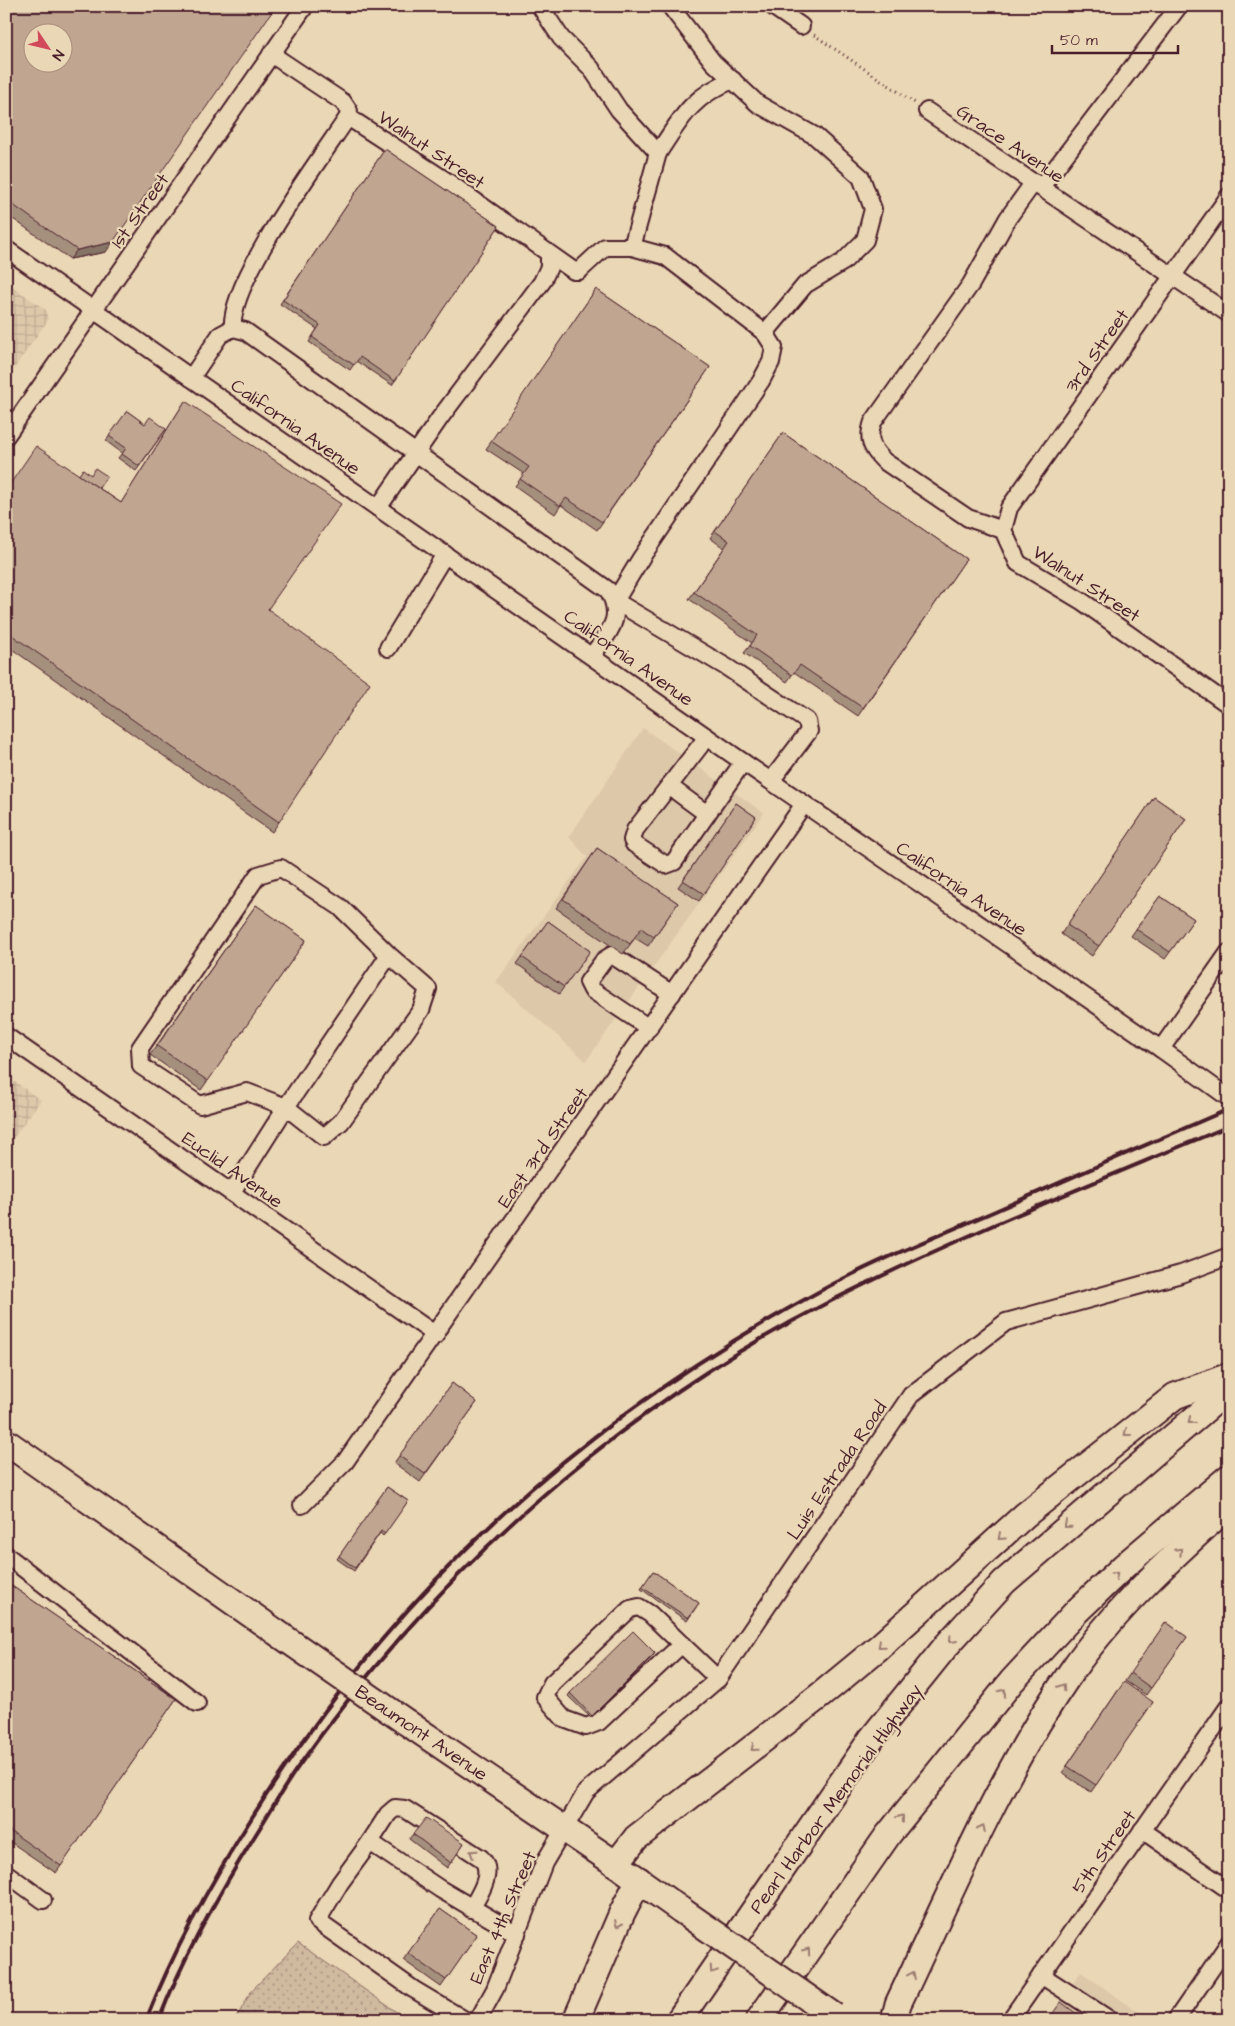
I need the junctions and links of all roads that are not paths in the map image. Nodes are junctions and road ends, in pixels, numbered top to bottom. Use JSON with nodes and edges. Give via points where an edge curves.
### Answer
{"nodes":[{"id":1,"x":305,"y":6,"type":"edge"},
{"id":2,"x":540,"y":6,"type":"edge"},
{"id":3,"x":670,"y":6,"type":"edge"},
{"id":4,"x":772,"y":6,"type":"edge"},
{"id":5,"x":1179,"y":6,"type":"edge"},
{"id":6,"x":801,"y":26,"type":"road end"},
{"id":7,"x":272,"y":54,"type":"junction"},
{"id":8,"x":733,"y":80,"type":"junction"},
{"id":9,"x":927,"y":111,"type":"road end"},
{"id":10,"x":348,"y":117,"type":"junction"},
{"id":11,"x":658,"y":153,"type":"junction"},
{"id":12,"x":1037,"y":185,"type":"junction"},
{"id":13,"x":1229,"y":196,"type":"edge"},
{"id":14,"x":632,"y":247,"type":"junction"},
{"id":15,"x":6,"y":248,"type":"edge"},
{"id":16,"x":549,"y":255,"type":"junction"},
{"id":17,"x":1174,"y":275,"type":"junction"},
{"id":18,"x":94,"y":310,"type":"junction"},
{"id":19,"x":1229,"y":314,"type":"edge"},
{"id":20,"x":233,"y":328,"type":"junction"},
{"id":21,"x":765,"y":333,"type":"junction"},
{"id":22,"x":191,"y":378,"type":"junction"},
{"id":23,"x":6,"y":436,"type":"edge"},
{"id":24,"x":417,"y":453,"type":"junction"},
{"id":25,"x":378,"y":508,"type":"junction"},
{"id":26,"x":1003,"y":530,"type":"junction"},
{"id":27,"x":445,"y":554,"type":"junction"},
{"id":28,"x":615,"y":601,"type":"junction"},
{"id":29,"x":388,"y":648,"type":"dead end"},
{"id":30,"x":592,"y":656,"type":"junction"},
{"id":31,"x":1229,"y":705,"type":"edge"},
{"id":32,"x":707,"y":736,"type":"junction"},
{"id":33,"x":743,"y":762,"type":"junction"},
{"id":34,"x":771,"y":781,"type":"junction"},
{"id":35,"x":669,"y":786,"type":"junction"},
{"id":36,"x":804,"y":804,"type":"junction"},
{"id":37,"x":707,"y":814,"type":"junction"},
{"id":38,"x":1229,"y":952,"type":"edge"},
{"id":39,"x":389,"y":955,"type":"junction"},
{"id":40,"x":672,"y":994,"type":"junction"},
{"id":41,"x":649,"y":1028,"type":"junction"},
{"id":42,"x":6,"y":1036,"type":"edge"},
{"id":43,"x":1161,"y":1049,"type":"junction"},
{"id":44,"x":1229,"y":1098,"type":"edge"},
{"id":45,"x":286,"y":1108,"type":"junction"},
{"id":46,"x":232,"y":1192,"type":"junction"},
{"id":47,"x":1229,"y":1256,"type":"edge"},
{"id":48,"x":436,"y":1335,"type":"junction"},
{"id":49,"x":1229,"y":1376,"type":"edge"},
{"id":50,"x":1229,"y":1389,"type":"edge"},
{"id":51,"x":6,"y":1442,"type":"edge"},
{"id":52,"x":1229,"y":1477,"type":"edge"},
{"id":53,"x":302,"y":1504,"type":"dead end"},
{"id":54,"x":1229,"y":1505,"type":"edge"},
{"id":55,"x":6,"y":1555,"type":"edge"},
{"id":56,"x":682,"y":1644,"type":"junction"},
{"id":57,"x":718,"y":1679,"type":"junction"},
{"id":58,"x":197,"y":1703,"type":"dead end"},
{"id":59,"x":1229,"y":1706,"type":"edge"},
{"id":60,"x":563,"y":1829,"type":"junction"},
{"id":61,"x":1142,"y":1830,"type":"junction"},
{"id":62,"x":370,"y":1842,"type":"junction"},
{"id":63,"x":616,"y":1864,"type":"junction"},
{"id":64,"x":6,"y":1873,"type":"edge"},
{"id":65,"x":639,"y":1880,"type":"junction"},
{"id":66,"x":1229,"y":1890,"type":"edge"},
{"id":67,"x":43,"y":1900,"type":"dead end"},
{"id":68,"x":471,"y":1909,"type":"junction"},
{"id":69,"x":517,"y":1934,"type":"junction"},
{"id":70,"x":1229,"y":1943,"type":"edge"},
{"id":71,"x":1041,"y":1975,"type":"junction"},
{"id":72,"x":1070,"y":1993,"type":"junction"},
{"id":73,"x":1071,"y":2013,"type":"edge"},
{"id":74,"x":836,"y":2018,"type":"edge"},
{"id":75,"x":466,"y":2020,"type":"edge"},
{"id":76,"x":478,"y":2020,"type":"edge"},
{"id":77,"x":576,"y":2020,"type":"edge"},
{"id":78,"x":679,"y":2020,"type":"edge"},
{"id":79,"x":760,"y":2020,"type":"edge"},
{"id":80,"x":894,"y":2020,"type":"edge"},
{"id":81,"x":1010,"y":2020,"type":"edge"},
{"id":82,"x":1110,"y":2020,"type":"edge"},
{"id":83,"x":1176,"y":2020,"type":"edge"}],
"edges":[{"from":1,"to":7,"type":"street","name":"1st Street"},
{"from":2,"to":11,"type":"street","via":[[561,38],[591,68],[620,110]]},
{"from":3,"to":8,"type":"street","via":[[713,62]]},
{"from":4,"to":6,"type":"street"},
{"from":5,"to":12,"type":"street"},
{"from":7,"to":10,"type":"street","name":"Walnut Street","via":[[344,102]]},
{"from":7,"to":18,"type":"street","name":"1st Street"},
{"from":8,"to":11,"type":"street","via":[[711,89],[686,111]]},
{"from":8,"to":21,"type":"street","via":[[758,104],[814,136],[861,177],[873,209],[865,240],[843,262],[805,284]]},
{"from":9,"to":12,"type":"street","name":"Grace Avenue"},
{"from":10,"to":16,"type":"street","name":"Walnut Street","via":[[448,182]]},
{"from":10,"to":20,"type":"street","via":[[284,212],[239,293],[232,318]]},
{"from":11,"to":14,"type":"street"},
{"from":12,"to":17,"type":"street","name":"Grace Avenue"},
{"from":12,"to":26,"type":"street","via":[[1008,218],[971,284],[873,422],[869,433],[874,452],[884,461],[968,518]]},
{"from":13,"to":17,"type":"street","name":"3rd Street"},
{"from":14,"to":16,"type":"street","name":"Walnut Street","via":[[606,247],[579,271]]},
{"from":14,"to":21,"type":"street","via":[[665,256]]},
{"from":15,"to":18,"type":"street","name":"California Avenue"},
{"from":16,"to":24,"type":"street","via":[[549,267],[542,282]]},
{"from":17,"to":19,"type":"street","name":"Grace Avenue"},
{"from":17,"to":26,"type":"street","name":"3rd Street","via":[[1009,508]]},
{"from":18,"to":22,"type":"street","name":"California Avenue"},
{"from":18,"to":23,"type":"street","name":"1st Street"},
{"from":20,"to":22,"type":"street","via":[[220,335]]},
{"from":20,"to":24,"type":"street","via":[[245,331]]},
{"from":21,"to":28,"type":"street","via":[[774,347],[771,362],[761,381]]},
{"from":22,"to":25,"type":"street","name":"California Avenue"},
{"from":24,"to":25,"type":"street"},
{"from":24,"to":28,"type":"street","via":[[608,590]]},
{"from":25,"to":27,"type":"street","name":"California Avenue"},
{"from":26,"to":31,"type":"street","name":"Walnut Street","via":[[1018,563],[1083,602]]},
{"from":27,"to":29,"type":"street"},
{"from":27,"to":30,"type":"street","name":"California Avenue"},
{"from":28,"to":30,"type":"street","via":[[617,612],[613,625]]},
{"from":28,"to":34,"type":"street","via":[[728,668],[806,721],[809,731]]},
{"from":30,"to":32,"type":"street","name":"California Avenue"},
{"from":32,"to":33,"type":"street","name":"California Avenue"},
{"from":32,"to":35,"type":"street"},
{"from":33,"to":34,"type":"street","name":"California Avenue"},
{"from":33,"to":37,"type":"street"},
{"from":34,"to":36,"type":"street","name":"California Avenue"},
{"from":35,"to":37,"type":"street"},
{"from":35,"to":37,"type":"street","via":[[635,830],[634,844],[670,865]]},
{"from":36,"to":40,"type":"street","name":"East 3rd Street"},
{"from":36,"to":43,"type":"street","name":"California Avenue"},
{"from":38,"to":43,"type":"street"},
{"from":39,"to":45,"type":"street"},
{"from":39,"to":45,"type":"street","via":[[428,989],[422,1010],[342,1122],[324,1137]]},
{"from":39,"to":45,"type":"street","via":[[340,907],[281,868],[258,875],[140,1048],[141,1066],[200,1105],[247,1092]]},
{"from":40,"to":41,"type":"street","name":"East 3rd Street"},
{"from":40,"to":41,"type":"street","via":[[612,955],[604,960],[588,982],[592,990]]},
{"from":41,"to":48,"type":"street","name":"East 3rd Street"},
{"from":42,"to":46,"type":"street","name":"Euclid Avenue"},
{"from":43,"to":44,"type":"street","name":"California Avenue"},
{"from":45,"to":46,"type":"street"},
{"from":46,"to":48,"type":"street","name":"Euclid Avenue"},
{"from":47,"to":57,"type":"street","name":"Luis Estrada Road","via":[[1181,1274],[1006,1322],[911,1395]]},
{"from":48,"to":53,"type":"street","name":"East 3rd Street","via":[[345,1462]]},
{"from":49,"to":63,"type":"highway","one_way":true,"via":[[1175,1396],[1067,1480],[864,1659],[740,1760],[636,1838]]},
{"from":50,"to":78,"type":"highway","name":"Pearl Harbor Memorial Highway","one_way":true,"via":[[1004,1582],[946,1646],[872,1738]]},
{"from":51,"to":60,"type":"highway","name":"Beaumont Avenue","bridge":true},
{"from":79,"to":52,"type":"highway","one_way":true,"via":[[888,1835],[1012,1681],[1124,1566]]},
{"from":80,"to":54,"type":"highway","one_way":true,"via":[[898,2004],[1021,1749],[1072,1671],[1124,1608]]},
{"from":55,"to":58,"type":"street"},
{"from":56,"to":56,"type":"street","via":[[640,1607],[630,1609],[552,1683],[545,1697],[564,1719],[586,1727],[592,1725]]},
{"from":56,"to":57,"type":"street"},
{"from":57,"to":60,"type":"street","name":"Luis Estrada Road","via":[[586,1792]]},
{"from":59,"to":61,"type":"street","name":"5th Street"},
{"from":60,"to":63,"type":"highway","name":"Beaumont Avenue"},
{"from":60,"to":69,"type":"street","name":"East 4th Street","via":[[544,1863]]},
{"from":61,"to":66,"type":"street"},
{"from":61,"to":71,"type":"street","name":"5th Street"},
{"from":62,"to":68,"type":"street"},
{"from":68,"to":62,"type":"street","one_way":true,"via":[[482,1890],[486,1863],[405,1809],[395,1808],[388,1814]]},
{"from":62,"to":75,"type":"street","via":[[317,1921],[413,1988]]},
{"from":63,"to":65,"type":"highway","name":"Beaumont Avenue"},
{"from":64,"to":67,"type":"street"},
{"from":65,"to":74,"type":"highway","name":"Beaumont Avenue","bridge":true},
{"from":65,"to":77,"type":"highway","one_way":true},
{"from":68,"to":69,"type":"street"},
{"from":69,"to":76,"type":"street","name":"East 4th Street","via":[[495,1989]]},
{"from":70,"to":83,"type":"street"},
{"from":71,"to":72,"type":"street"},
{"from":71,"to":81,"type":"street","name":"5th Street"},
{"from":72,"to":73,"type":"street"},
{"from":72,"to":82,"type":"street"}]}
